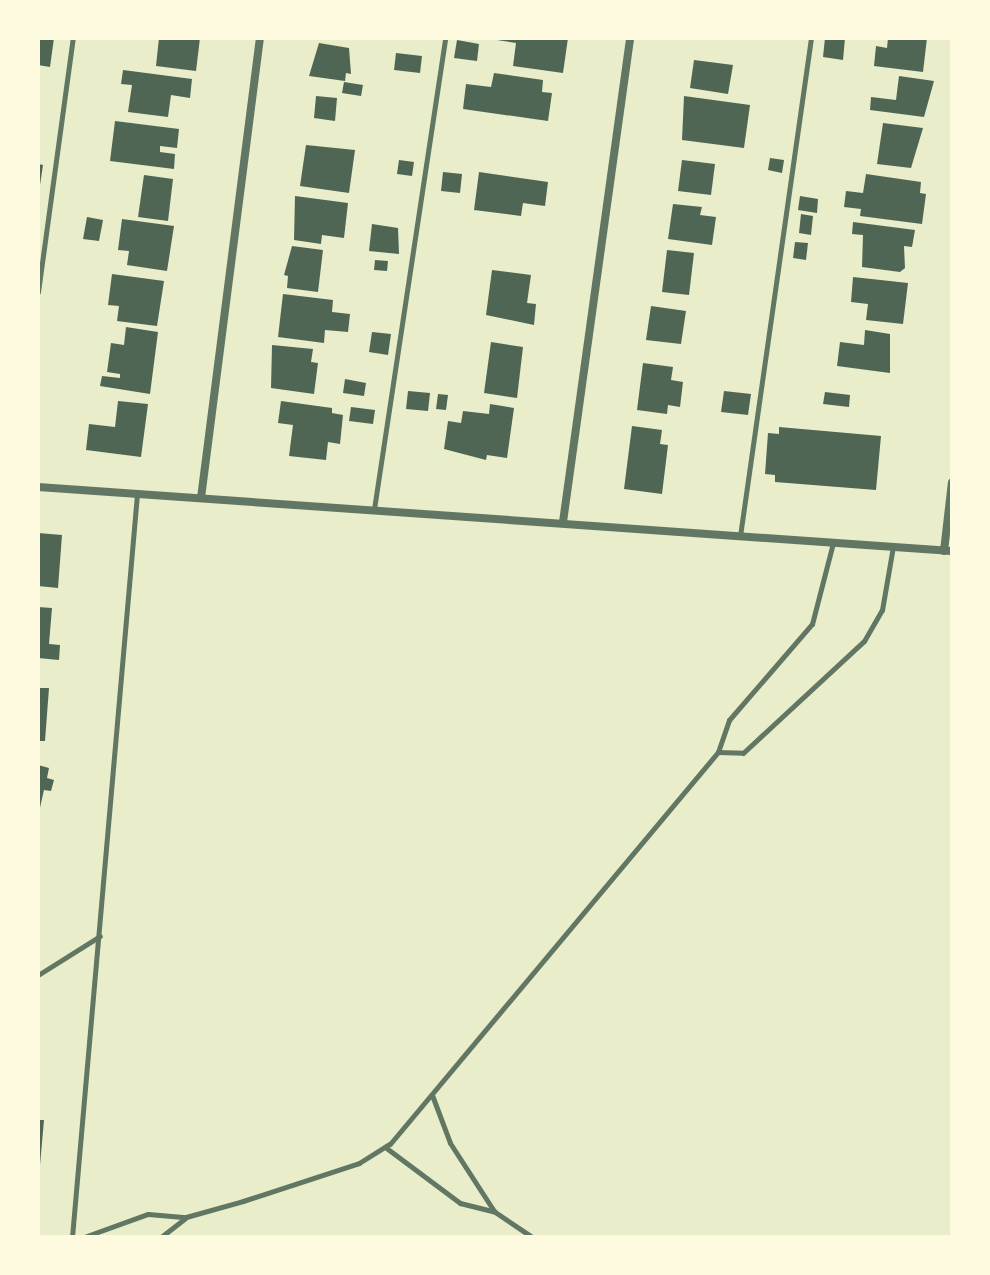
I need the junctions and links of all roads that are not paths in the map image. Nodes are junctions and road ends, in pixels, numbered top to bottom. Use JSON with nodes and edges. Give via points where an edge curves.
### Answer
{"nodes":[{"id":1,"x":73,"y":38,"type":"edge"},
{"id":2,"x":260,"y":38,"type":"edge"},
{"id":3,"x":445,"y":38,"type":"edge"},
{"id":4,"x":630,"y":38,"type":"edge"},
{"id":5,"x":811,"y":38,"type":"edge"},
{"id":6,"x":38,"y":292,"type":"edge"},
{"id":7,"x":952,"y":482,"type":"edge"},
{"id":8,"x":38,"y":487,"type":"edge"},
{"id":9,"x":137,"y":493,"type":"junction"},
{"id":10,"x":201,"y":498,"type":"junction"},
{"id":11,"x":374,"y":509,"type":"junction"},
{"id":12,"x":563,"y":522,"type":"junction"},
{"id":13,"x":740,"y":536,"type":"junction"},
{"id":14,"x":833,"y":542,"type":"junction"},
{"id":15,"x":893,"y":546,"type":"junction"},
{"id":16,"x":948,"y":551,"type":"edge"},
{"id":17,"x":718,"y":752,"type":"junction"},
{"id":18,"x":101,"y":936,"type":"junction"},
{"id":19,"x":38,"y":975,"type":"edge"},
{"id":20,"x":432,"y":1095,"type":"junction"},
{"id":21,"x":385,"y":1147,"type":"junction"},
{"id":22,"x":495,"y":1212,"type":"junction"},
{"id":23,"x":186,"y":1217,"type":"junction"},
{"id":24,"x":72,"y":1237,"type":"edge"},
{"id":25,"x":84,"y":1237,"type":"edge"},
{"id":26,"x":161,"y":1237,"type":"edge"},
{"id":27,"x":532,"y":1237,"type":"edge"}],
"edges":[{"from":1,"to":6,"type":"lane"},
{"from":2,"to":10,"type":"street"},
{"from":3,"to":11,"type":"lane"},
{"from":4,"to":12,"type":"street"},
{"from":5,"to":13,"type":"lane"},
{"from":7,"to":16,"type":"street"},
{"from":8,"to":9,"type":"street"},
{"from":9,"to":10,"type":"street"},
{"from":9,"to":18,"type":"lane"},
{"from":10,"to":11,"type":"street"},
{"from":11,"to":12,"type":"street"},
{"from":12,"to":13,"type":"street"},
{"from":13,"to":14,"type":"street"},
{"from":14,"to":15,"type":"street"},
{"from":14,"to":17,"type":"lane","via":[[812,624],[729,720]]},
{"from":15,"to":16,"type":"street"},
{"from":15,"to":17,"type":"lane","via":[[882,610],[864,641],[743,753]]},
{"from":17,"to":20,"type":"lane"},
{"from":18,"to":19,"type":"lane"},
{"from":18,"to":24,"type":"lane"},
{"from":20,"to":21,"type":"lane"},
{"from":20,"to":22,"type":"lane","via":[[450,1143]]},
{"from":21,"to":22,"type":"lane","via":[[460,1203]]},
{"from":21,"to":23,"type":"lane","via":[[324,1176]]},
{"from":22,"to":27,"type":"lane"},
{"from":23,"to":25,"type":"lane","via":[[148,1214]]},
{"from":23,"to":26,"type":"lane"}]}
